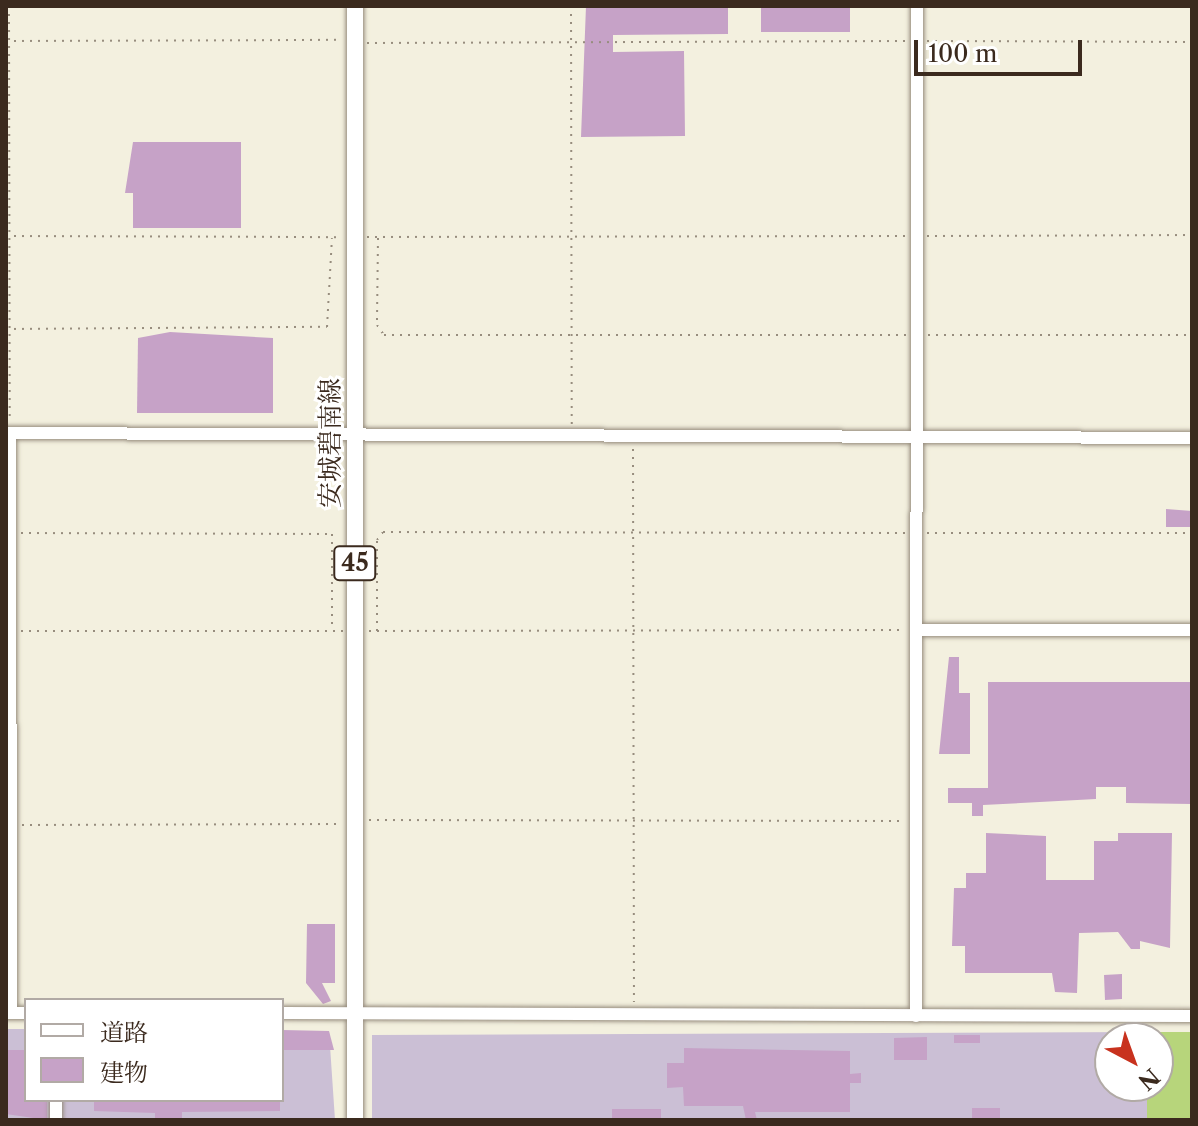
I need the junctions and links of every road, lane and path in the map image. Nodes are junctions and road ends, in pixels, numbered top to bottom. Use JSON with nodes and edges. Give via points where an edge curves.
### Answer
{"nodes":[{"id":1,"x":9,"y":6,"type":"edge"},
{"id":2,"x":355,"y":6,"type":"edge"},
{"id":3,"x":571,"y":6,"type":"edge"},
{"id":4,"x":917,"y":6,"type":"edge"},
{"id":5,"x":8,"y":40,"type":"edge"},
{"id":6,"x":355,"y":41,"type":"junction"},
{"id":7,"x":917,"y":41,"type":"junction"},
{"id":8,"x":571,"y":42,"type":"junction"},
{"id":9,"x":1192,"y":42,"type":"edge"},
{"id":10,"x":571,"y":235,"type":"junction"},
{"id":11,"x":1192,"y":235,"type":"edge"},
{"id":12,"x":7,"y":236,"type":"edge"},
{"id":13,"x":917,"y":236,"type":"junction"},
{"id":14,"x":332,"y":237,"type":"junction"},
{"id":15,"x":355,"y":237,"type":"junction"},
{"id":16,"x":378,"y":237,"type":"junction"},
{"id":17,"x":7,"y":329,"type":"edge"},
{"id":18,"x":571,"y":335,"type":"junction"},
{"id":19,"x":916,"y":335,"type":"junction"},
{"id":20,"x":1192,"y":335,"type":"edge"},
{"id":21,"x":355,"y":432,"type":"junction"},
{"id":22,"x":572,"y":432,"type":"junction"},
{"id":23,"x":633,"y":432,"type":"junction"},
{"id":24,"x":917,"y":432,"type":"junction"},
{"id":25,"x":8,"y":433,"type":"edge"},
{"id":26,"x":1192,"y":438,"type":"edge"},
{"id":27,"x":11,"y":533,"type":"junction"},
{"id":28,"x":635,"y":533,"type":"junction"},
{"id":29,"x":916,"y":533,"type":"junction"},
{"id":30,"x":1192,"y":533,"type":"edge"},
{"id":31,"x":332,"y":630,"type":"junction"},
{"id":32,"x":635,"y":630,"type":"junction"},
{"id":33,"x":916,"y":630,"type":"junction"},
{"id":34,"x":1192,"y":630,"type":"edge"},
{"id":35,"x":10,"y":631,"type":"junction"},
{"id":36,"x":377,"y":631,"type":"junction"},
{"id":37,"x":355,"y":632,"type":"junction"},
{"id":38,"x":8,"y":708,"type":"edge"},
{"id":39,"x":634,"y":820,"type":"junction"},
{"id":40,"x":916,"y":821,"type":"junction"},
{"id":41,"x":356,"y":822,"type":"junction"},
{"id":42,"x":11,"y":825,"type":"junction"},
{"id":43,"x":8,"y":1013,"type":"edge"},
{"id":44,"x":284,"y":1013,"type":"edge"},
{"id":45,"x":355,"y":1013,"type":"junction"},
{"id":46,"x":916,"y":1016,"type":"junction"},
{"id":47,"x":1192,"y":1016,"type":"edge"},
{"id":48,"x":634,"y":1017,"type":"junction"},
{"id":49,"x":355,"y":1120,"type":"edge"}],
"edges":[{"from":1,"to":5,"type":"path"},
{"from":2,"to":6,"type":"main road","name":"安城碧南線","number":"45"},
{"from":3,"to":8,"type":"path"},
{"from":4,"to":7,"type":"street"},
{"from":5,"to":6,"type":"path"},
{"from":5,"to":12,"type":"path"},
{"from":6,"to":8,"type":"path"},
{"from":6,"to":15,"type":"main road","name":"安城碧南線","number":"45"},
{"from":7,"to":8,"type":"path"},
{"from":7,"to":9,"type":"path"},
{"from":7,"to":13,"type":"street"},
{"from":8,"to":10,"type":"path"},
{"from":10,"to":13,"type":"path"},
{"from":10,"to":16,"type":"path"},
{"from":10,"to":18,"type":"path"},
{"from":11,"to":13,"type":"path"},
{"from":12,"to":14,"type":"path"},
{"from":12,"to":17,"type":"path"},
{"from":13,"to":19,"type":"street"},
{"from":14,"to":15,"type":"path"},
{"from":14,"to":17,"type":"path","via":[[327,327]]},
{"from":15,"to":16,"type":"path"},
{"from":15,"to":21,"type":"main road","name":"安城碧南線","number":"45"},
{"from":16,"to":18,"type":"path","via":[[377,325],[384,335]]},
{"from":17,"to":25,"type":"path"},
{"from":18,"to":19,"type":"path"},
{"from":18,"to":22,"type":"path"},
{"from":19,"to":20,"type":"path"},
{"from":19,"to":24,"type":"street"},
{"from":21,"to":22,"type":"street"},
{"from":21,"to":25,"type":"street"},
{"from":21,"to":37,"type":"main road","name":"安城碧南線","number":"45"},
{"from":22,"to":23,"type":"street"},
{"from":23,"to":24,"type":"street"},
{"from":23,"to":28,"type":"path"},
{"from":24,"to":26,"type":"street"},
{"from":24,"to":29,"type":"street"},
{"from":25,"to":27,"type":"street"},
{"from":27,"to":31,"type":"path","via":[[332,534]]},
{"from":27,"to":35,"type":"street"},
{"from":28,"to":29,"type":"path"},
{"from":28,"to":32,"type":"path"},
{"from":28,"to":36,"type":"path","via":[[383,532],[377,540]]},
{"from":29,"to":30,"type":"path"},
{"from":29,"to":33,"type":"street"},
{"from":31,"to":35,"type":"path"},
{"from":31,"to":37,"type":"path"},
{"from":32,"to":33,"type":"path"},
{"from":32,"to":36,"type":"path"},
{"from":32,"to":39,"type":"path"},
{"from":33,"to":34,"type":"street"},
{"from":33,"to":40,"type":"street"},
{"from":35,"to":38,"type":"street"},
{"from":36,"to":37,"type":"path"},
{"from":37,"to":41,"type":"main road","name":"安城碧南線","number":"45"},
{"from":38,"to":42,"type":"street"},
{"from":39,"to":40,"type":"path"},
{"from":39,"to":41,"type":"path"},
{"from":39,"to":48,"type":"path"},
{"from":40,"to":46,"type":"street"},
{"from":41,"to":42,"type":"path"},
{"from":41,"to":45,"type":"main road","name":"安城碧南線","number":"45"},
{"from":42,"to":43,"type":"street"},
{"from":44,"to":45,"type":"street"},
{"from":45,"to":48,"type":"street"},
{"from":45,"to":49,"type":"main road","name":"安城碧南線","number":"45"},
{"from":46,"to":47,"type":"street"},
{"from":46,"to":48,"type":"street"}]}
